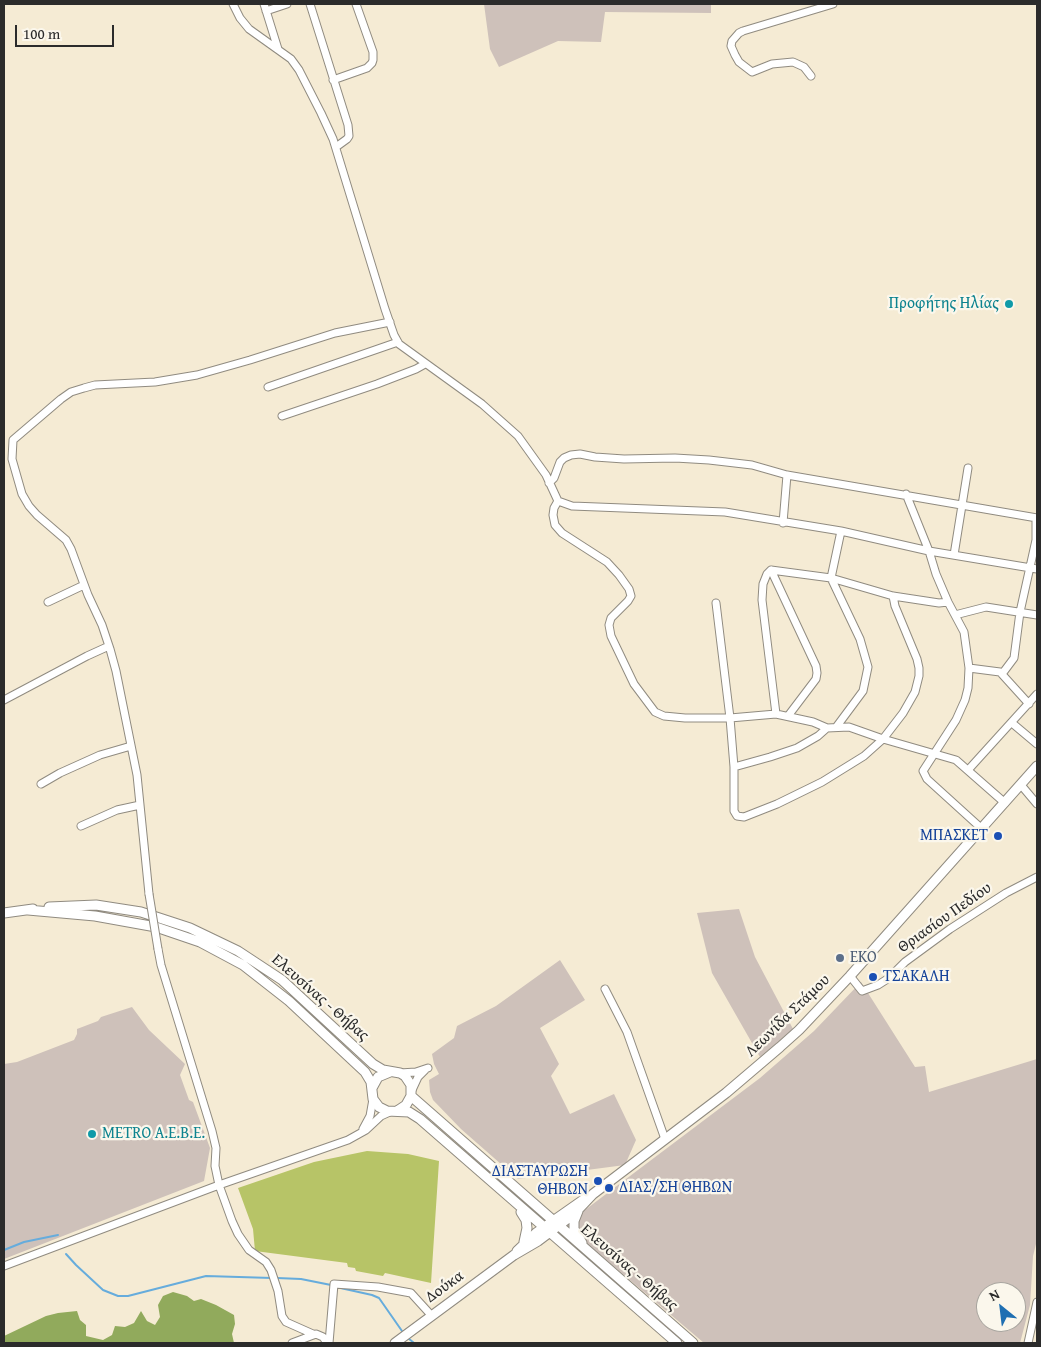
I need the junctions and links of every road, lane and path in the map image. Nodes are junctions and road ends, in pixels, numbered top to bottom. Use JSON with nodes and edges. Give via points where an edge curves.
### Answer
{"nodes":[{"id":1,"x":233,"y":4,"type":"edge"},
{"id":2,"x":287,"y":4,"type":"edge"},
{"id":3,"x":310,"y":4,"type":"edge"},
{"id":4,"x":356,"y":4,"type":"edge"},
{"id":5,"x":833,"y":4,"type":"edge"},
{"id":6,"x":265,"y":8,"type":"edge"},
{"id":7,"x":278,"y":48,"type":"junction"},
{"id":8,"x":811,"y":76,"type":"dead end"},
{"id":9,"x":333,"y":80,"type":"junction"},
{"id":10,"x":336,"y":147,"type":"junction"},
{"id":11,"x":390,"y":322,"type":"junction"},
{"id":12,"x":398,"y":342,"type":"junction"},
{"id":13,"x":425,"y":364,"type":"junction"},
{"id":14,"x":268,"y":387,"type":"dead end"},
{"id":15,"x":282,"y":416,"type":"dead end"},
{"id":16,"x":968,"y":468,"type":"dead end"},
{"id":17,"x":787,"y":475,"type":"junction"},
{"id":18,"x":549,"y":483,"type":"junction"},
{"id":19,"x":906,"y":494,"type":"junction"},
{"id":20,"x":558,"y":501,"type":"junction"},
{"id":21,"x":963,"y":505,"type":"junction"},
{"id":22,"x":1037,"y":518,"type":"edge"},
{"id":23,"x":783,"y":523,"type":"junction"},
{"id":24,"x":841,"y":531,"type":"junction"},
{"id":25,"x":1036,"y":540,"type":"edge"},
{"id":26,"x":929,"y":551,"type":"junction"},
{"id":27,"x":954,"y":555,"type":"junction"},
{"id":28,"x":1029,"y":568,"type":"junction"},
{"id":29,"x":1037,"y":569,"type":"edge"},
{"id":30,"x":771,"y":570,"type":"junction"},
{"id":31,"x":831,"y":578,"type":"junction"},
{"id":32,"x":84,"y":585,"type":"junction"},
{"id":33,"x":893,"y":596,"type":"junction"},
{"id":34,"x":48,"y":602,"type":"dead end"},
{"id":35,"x":948,"y":602,"type":"junction"},
{"id":36,"x":716,"y":603,"type":"dead end"},
{"id":37,"x":1020,"y":612,"type":"junction"},
{"id":38,"x":955,"y":615,"type":"junction"},
{"id":39,"x":1037,"y":615,"type":"edge"},
{"id":40,"x":109,"y":646,"type":"junction"},
{"id":41,"x":969,"y":668,"type":"junction"},
{"id":42,"x":1002,"y":674,"type":"junction"},
{"id":43,"x":1037,"y":694,"type":"edge"},
{"id":44,"x":4,"y":700,"type":"edge"},
{"id":45,"x":1029,"y":704,"type":"junction"},
{"id":46,"x":776,"y":714,"type":"junction"},
{"id":47,"x":788,"y":716,"type":"junction"},
{"id":48,"x":730,"y":718,"type":"junction"},
{"id":49,"x":1012,"y":723,"type":"junction"},
{"id":50,"x":837,"y":726,"type":"junction"},
{"id":51,"x":828,"y":728,"type":"junction"},
{"id":52,"x":883,"y":739,"type":"junction"},
{"id":53,"x":1037,"y":744,"type":"edge"},
{"id":54,"x":132,"y":746,"type":"junction"},
{"id":55,"x":933,"y":754,"type":"junction"},
{"id":56,"x":1037,"y":766,"type":"edge"},
{"id":57,"x":734,"y":767,"type":"junction"},
{"id":58,"x":969,"y":769,"type":"junction"},
{"id":59,"x":41,"y":784,"type":"dead end"},
{"id":60,"x":1021,"y":785,"type":"junction"},
{"id":61,"x":1005,"y":803,"type":"junction"},
{"id":62,"x":1037,"y":804,"type":"edge"},
{"id":63,"x":140,"y":805,"type":"junction"},
{"id":64,"x":81,"y":826,"type":"dead end"},
{"id":65,"x":981,"y":828,"type":"junction"},
{"id":66,"x":1037,"y":877,"type":"edge"},
{"id":67,"x":28,"y":910,"type":"junction"},
{"id":68,"x":4,"y":913,"type":"edge"},
{"id":69,"x":850,"y":976,"type":"junction"},
{"id":70,"x":606,"y":989,"type":"dead end"},
{"id":71,"x":390,"y":1072,"type":"junction"},
{"id":72,"x":400,"y":1074,"type":"junction"},
{"id":73,"x":372,"y":1088,"type":"junction"},
{"id":74,"x":411,"y":1093,"type":"junction"},
{"id":75,"x":373,"y":1099,"type":"junction"},
{"id":76,"x":395,"y":1111,"type":"junction"},
{"id":77,"x":359,"y":1134,"type":"junction"},
{"id":78,"x":666,"y":1139,"type":"junction"},
{"id":79,"x":219,"y":1185,"type":"junction"},
{"id":80,"x":593,"y":1194,"type":"junction"},
{"id":81,"x":510,"y":1198,"type":"junction"},
{"id":82,"x":579,"y":1209,"type":"junction"},
{"id":83,"x":555,"y":1224,"type":"junction"},
{"id":84,"x":546,"y":1230,"type":"junction"},
{"id":85,"x":523,"y":1244,"type":"junction"},
{"id":86,"x":514,"y":1255,"type":"junction"},
{"id":87,"x":593,"y":1257,"type":"junction"},
{"id":88,"x":4,"y":1266,"type":"edge"},
{"id":89,"x":1037,"y":1302,"type":"edge"},
{"id":90,"x":431,"y":1315,"type":"junction"},
{"id":91,"x":313,"y":1334,"type":"junction"},
{"id":92,"x":292,"y":1343,"type":"edge"},
{"id":93,"x":328,"y":1343,"type":"edge"},
{"id":94,"x":395,"y":1343,"type":"edge"},
{"id":95,"x":677,"y":1343,"type":"edge"},
{"id":96,"x":693,"y":1343,"type":"edge"},
{"id":97,"x":1028,"y":1343,"type":"edge"}],
"edges":[{"from":1,"to":7,"type":"street","via":[[249,29]]},
{"from":2,"to":6,"type":"street"},
{"from":3,"to":9,"type":"street"},
{"from":4,"to":9,"type":"street","via":[[374,60],[367,68]]},
{"from":5,"to":8,"type":"street","via":[[743,31],[732,41],[731,46],[739,62],[752,72],[772,64],[793,62],[804,67]]},
{"from":6,"to":7,"type":"street"},
{"from":7,"to":10,"type":"street","via":[[299,70]]},
{"from":9,"to":10,"type":"street","via":[[349,130],[348,139]]},
{"from":10,"to":11,"type":"street"},
{"from":11,"to":12,"type":"street"},
{"from":11,"to":32,"type":"street","via":[[335,333],[189,376],[84,388],[61,399],[17,435],[11,453],[22,494],[37,515],[66,540]]},
{"from":12,"to":13,"type":"street"},
{"from":12,"to":14,"type":"street"},
{"from":13,"to":15,"type":"street"},
{"from":13,"to":18,"type":"street","via":[[482,404],[518,436]]},
{"from":16,"to":21,"type":"street"},
{"from":17,"to":18,"type":"street","via":[[752,465],[709,460],[624,459],[580,454],[564,458]]},
{"from":17,"to":19,"type":"street"},
{"from":17,"to":23,"type":"street"},
{"from":18,"to":20,"type":"street"},
{"from":19,"to":21,"type":"street"},
{"from":19,"to":26,"type":"street"},
{"from":20,"to":23,"type":"street","via":[[572,506],[725,512]]},
{"from":20,"to":48,"type":"street","via":[[553,515],[562,534],[607,562],[628,589],[631,596],[611,618],[609,625],[634,684],[647,702],[655,712],[664,716]]},
{"from":21,"to":22,"type":"street"},
{"from":21,"to":27,"type":"street"},
{"from":22,"to":25,"type":"street"},
{"from":23,"to":24,"type":"street"},
{"from":24,"to":26,"type":"street"},
{"from":24,"to":31,"type":"street"},
{"from":25,"to":28,"type":"street"},
{"from":26,"to":27,"type":"street"},
{"from":26,"to":35,"type":"street"},
{"from":27,"to":28,"type":"street"},
{"from":28,"to":29,"type":"street"},
{"from":28,"to":37,"type":"street"},
{"from":30,"to":31,"type":"street"},
{"from":30,"to":46,"type":"street","via":[[763,584],[762,600]]},
{"from":30,"to":47,"type":"street","via":[[817,673],[816,680]]},
{"from":31,"to":33,"type":"street"},
{"from":31,"to":50,"type":"street","via":[[860,639],[868,667],[863,690]]},
{"from":32,"to":34,"type":"street"},
{"from":32,"to":40,"type":"street"},
{"from":33,"to":35,"type":"street","via":[[940,604]]},
{"from":33,"to":52,"type":"street","via":[[917,659],[919,676],[903,713]]},
{"from":35,"to":38,"type":"street"},
{"from":36,"to":48,"type":"street"},
{"from":37,"to":38,"type":"street","via":[[986,607]]},
{"from":37,"to":39,"type":"street"},
{"from":37,"to":42,"type":"street","via":[[1014,658]]},
{"from":38,"to":41,"type":"street","via":[[964,632]]},
{"from":40,"to":44,"type":"street"},
{"from":40,"to":54,"type":"street"},
{"from":41,"to":42,"type":"street"},
{"from":41,"to":55,"type":"street","via":[[965,700]]},
{"from":42,"to":45,"type":"street"},
{"from":43,"to":45,"type":"street"},
{"from":45,"to":49,"type":"street"},
{"from":46,"to":47,"type":"street"},
{"from":46,"to":48,"type":"street"},
{"from":47,"to":51,"type":"street"},
{"from":48,"to":57,"type":"street"},
{"from":49,"to":53,"type":"street"},
{"from":49,"to":58,"type":"street"},
{"from":50,"to":51,"type":"street"},
{"from":50,"to":52,"type":"street"},
{"from":51,"to":57,"type":"street","via":[[797,748]]},
{"from":52,"to":55,"type":"street"},
{"from":52,"to":57,"type":"street","via":[[864,756],[822,782],[744,817],[737,816],[734,811]]},
{"from":54,"to":59,"type":"street","via":[[100,755]]},
{"from":54,"to":63,"type":"street"},
{"from":55,"to":58,"type":"street","via":[[956,760]]},
{"from":55,"to":65,"type":"street","via":[[924,774]]},
{"from":56,"to":60,"type":"main road","name":"Λεωνίδα Στάμου"},
{"from":58,"to":61,"type":"street"},
{"from":60,"to":61,"type":"main road","name":"Λεωνίδα Στάμου"},
{"from":60,"to":62,"type":"street"},
{"from":61,"to":65,"type":"main road","name":"Λεωνίδα Στάμου"},
{"from":63,"to":64,"type":"street","via":[[117,810]]},
{"from":63,"to":79,"type":"street","bridge":true,"via":[[149,894],[161,965],[212,1130]]},
{"from":65,"to":69,"type":"main road","name":"Λεωνίδα Στάμου"},
{"from":66,"to":69,"type":"street","name":"Θριασίου Πεδίου","via":[[950,929],[878,985],[862,991]]},
{"from":67,"to":68,"type":"main road","name":"Ελευσίνας - Θήβας"},
{"from":67,"to":71,"type":"main road","name":"Ελευσίνας - Θήβας","via":[[61,906],[111,907],[158,916],[204,933],[238,950],[282,980],[367,1058]]},
{"from":67,"to":73,"type":"main road","name":"Ελευσίνας - Θήβας","via":[[76,913],[139,923],[222,952],[252,971],[296,1008],[365,1072]]},
{"from":69,"to":78,"type":"main road","name":"Λεωνίδα Στάμου","via":[[799,1030]]},
{"from":70,"to":78,"type":"street","via":[[628,1032]]},
{"from":71,"to":72,"type":"main road","name":"Ελευσίνας - Θήβας"},
{"from":71,"to":73,"type":"main road","via":[[378,1077]]},
{"from":72,"to":74,"type":"main road","name":"Ελευσίνας - Θήβας","via":[[408,1080]]},
{"from":72,"to":74,"type":"street","via":[[428,1068],[418,1077]]},
{"from":73,"to":75,"type":"main road","name":"Ελευσίνας - Θήβας"},
{"from":74,"to":76,"type":"main road","via":[[406,1105]]},
{"from":74,"to":83,"type":"main road","name":"Ελευσίνας - Θήβας"},
{"from":75,"to":76,"type":"main road","name":"Ελευσίνας - Θήβας","via":[[383,1109]]},
{"from":75,"to":77,"type":"street","via":[[370,1116]]},
{"from":76,"to":77,"type":"street","via":[[381,1116]]},
{"from":76,"to":81,"type":"main road","name":"Ελευσίνας - Θήβας","via":[[414,1115]]},
{"from":77,"to":79,"type":"street"},
{"from":78,"to":80,"type":"main road","name":"Λεωνίδα Στάμου"},
{"from":79,"to":88,"type":"street"},
{"from":79,"to":91,"type":"street","via":[[238,1234],[271,1270],[284,1319],[290,1325]]},
{"from":80,"to":82,"type":"main road","name":"Λεωνίδα Στάμου"},
{"from":80,"to":83,"type":"main road","name":"Λεωνίδα Στάμου","via":[[579,1201]]},
{"from":81,"to":84,"type":"main road","name":"Ελευσίνας - Θήβας"},
{"from":81,"to":85,"type":"main road","via":[[526,1220]]},
{"from":82,"to":83,"type":"main road","name":"Λεωνίδα Στάμου"},
{"from":82,"to":87,"type":"main road","via":[[574,1229]]},
{"from":83,"to":84,"type":"main road","name":"Δούκα"},
{"from":83,"to":87,"type":"main road","name":"Ελευσίνας - Θήβας"},
{"from":84,"to":85,"type":"main road","name":"Δούκα"},
{"from":84,"to":86,"type":"main road","name":"Δούκα"},
{"from":84,"to":95,"type":"main road","name":"Ελευσίνας - Θήβας"},
{"from":85,"to":86,"type":"main road","name":"Δούκα"},
{"from":86,"to":90,"type":"main road","name":"Δούκα"},
{"from":87,"to":96,"type":"main road","name":"Ελευσίνας - Θήβας"},
{"from":89,"to":97,"type":"street"},
{"from":90,"to":93,"type":"street","via":[[411,1293],[334,1284]]},
{"from":90,"to":94,"type":"main road","name":"Δούκα"},
{"from":91,"to":92,"type":"street"},
{"from":91,"to":93,"type":"street","via":[[323,1337]]}]}
